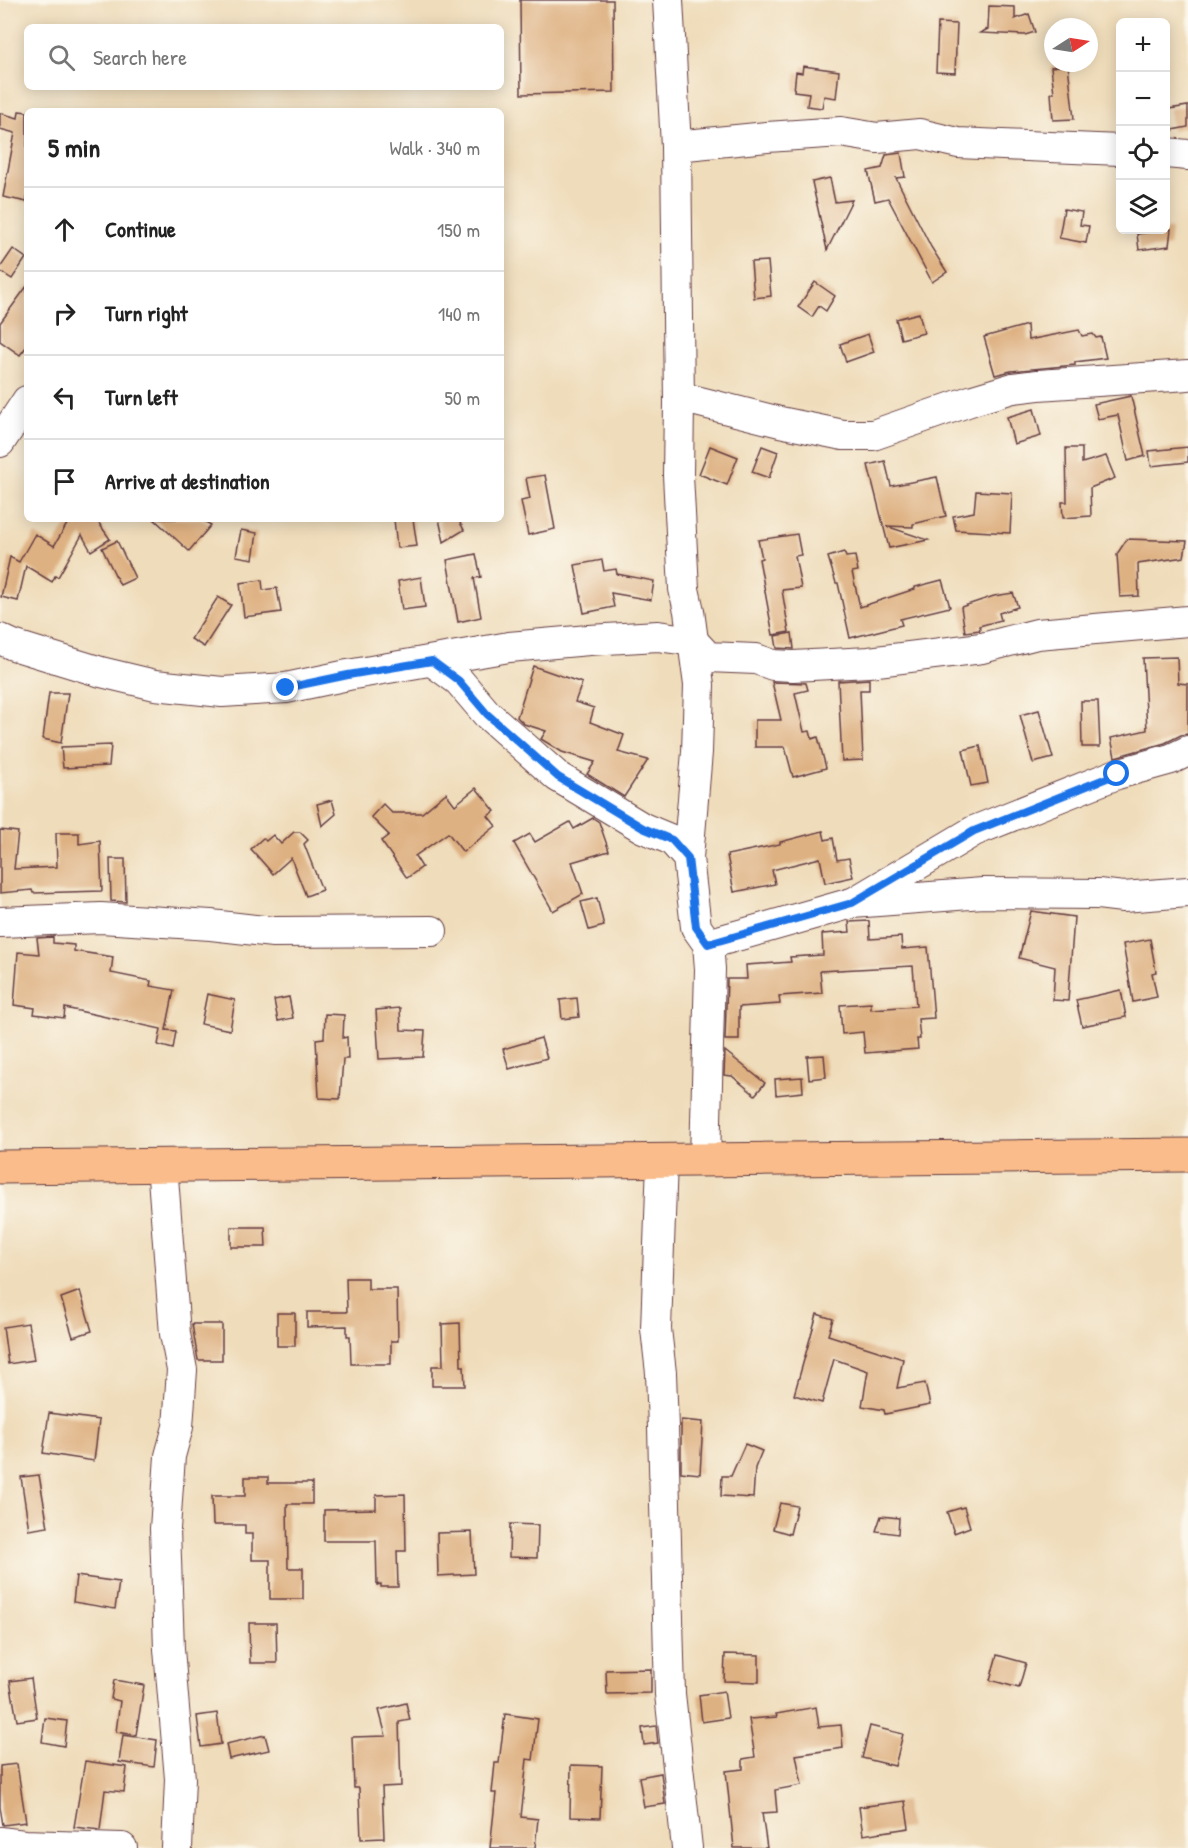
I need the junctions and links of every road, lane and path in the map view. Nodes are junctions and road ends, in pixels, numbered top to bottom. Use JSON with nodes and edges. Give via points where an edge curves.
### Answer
{"nodes":[{"id":1,"x":668,"y":0,"type":"edge"},
{"id":2,"x":676,"y":147,"type":"junction"},
{"id":3,"x":1116,"y":150,"type":"edge"},
{"id":4,"x":1170,"y":153,"type":"edge"},
{"id":5,"x":1188,"y":155,"type":"edge"},
{"id":6,"x":1188,"y":375,"type":"edge"},
{"id":7,"x":679,"y":403,"type":"junction"},
{"id":8,"x":24,"y":406,"type":"edge"},
{"id":9,"x":0,"y":442,"type":"edge"},
{"id":10,"x":1188,"y":621,"type":"edge"},
{"id":11,"x":0,"y":639,"type":"edge"},
{"id":12,"x":693,"y":641,"type":"junction"},
{"id":13,"x":432,"y":661,"type":"junction"},
{"id":14,"x":1188,"y":751,"type":"edge"},
{"id":15,"x":688,"y":858,"type":"junction"},
{"id":16,"x":1188,"y":892,"type":"edge"},
{"id":17,"x":852,"y":903,"type":"junction"},
{"id":18,"x":0,"y":922,"type":"edge"},
{"id":19,"x":432,"y":931,"type":"dead end"},
{"id":20,"x":708,"y":944,"type":"junction"},
{"id":21,"x":1188,"y":1155,"type":"edge"},
{"id":22,"x":705,"y":1160,"type":"junction"},
{"id":23,"x":662,"y":1161,"type":"junction"},
{"id":24,"x":162,"y":1164,"type":"junction"},
{"id":25,"x":0,"y":1167,"type":"edge"},
{"id":26,"x":0,"y":1842,"type":"edge"},
{"id":27,"x":122,"y":1848,"type":"edge"},
{"id":28,"x":177,"y":1848,"type":"edge"},
{"id":29,"x":687,"y":1848,"type":"edge"}],
"edges":[{"from":1,"to":2,"type":"street"},
{"from":2,"to":3,"type":"street","via":[[842,132],[877,138],[920,134],[958,143]]},
{"from":2,"to":7,"type":"street"},
{"from":4,"to":5,"type":"street"},
{"from":6,"to":7,"type":"street","via":[[1013,388],[873,435],[843,435],[692,400]]},
{"from":7,"to":12,"type":"street","via":[[684,589]]},
{"from":8,"to":9,"type":"street"},
{"from":10,"to":12,"type":"street","via":[[1037,634],[982,648],[869,662],[793,666],[756,659],[708,657]]},
{"from":11,"to":13,"type":"street","via":[[154,685],[222,692],[286,688]]},
{"from":12,"to":13,"type":"street","via":[[658,636],[589,640],[509,647]]},
{"from":12,"to":15,"type":"street","via":[[699,685]]},
{"from":13,"to":15,"type":"street","via":[[459,681],[487,714],[558,777],[643,828],[672,840]]},
{"from":14,"to":17,"type":"street","via":[[1117,774],[974,831]]},
{"from":15,"to":20,"type":"street","via":[[696,927]]},
{"from":16,"to":17,"type":"street","via":[[1123,897],[983,893]]},
{"from":17,"to":20,"type":"street"},
{"from":18,"to":19,"type":"street","via":[[101,918],[273,932]]},
{"from":20,"to":22,"type":"street"},
{"from":21,"to":22,"type":"highway"},
{"from":22,"to":23,"type":"highway"},
{"from":23,"to":24,"type":"highway"},
{"from":23,"to":29,"type":"street","via":[[656,1329],[662,1407],[670,1694]]},
{"from":24,"to":25,"type":"highway"},
{"from":24,"to":28,"type":"street","via":[[175,1334],[182,1370],[165,1529],[180,1779]]},
{"from":26,"to":27,"type":"street"}]}
